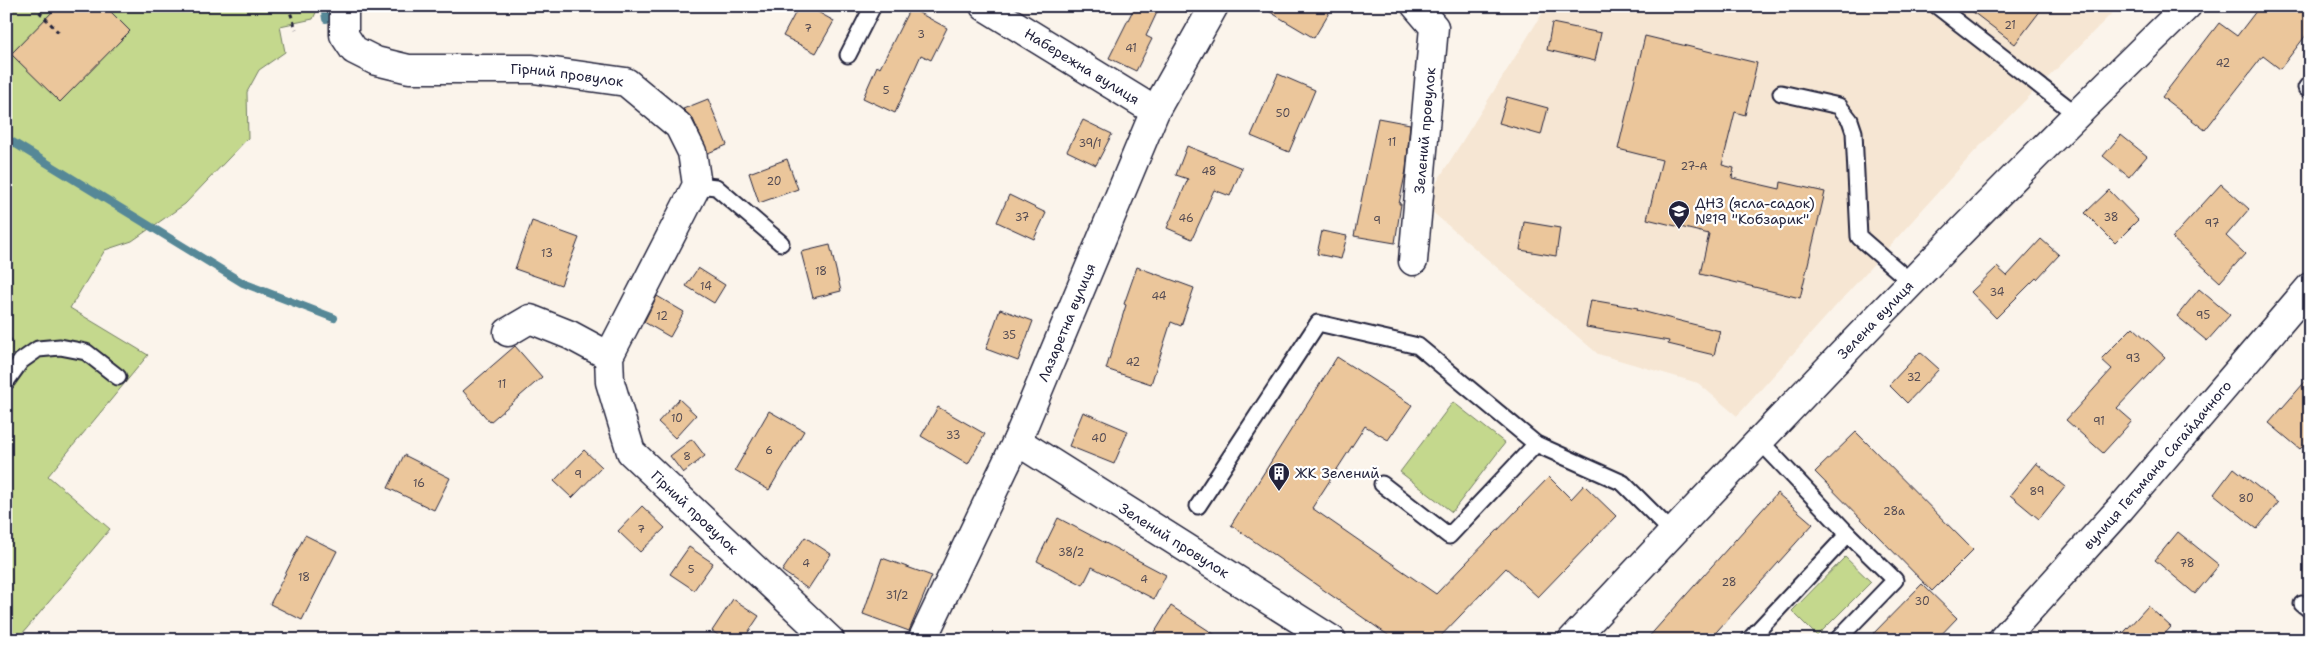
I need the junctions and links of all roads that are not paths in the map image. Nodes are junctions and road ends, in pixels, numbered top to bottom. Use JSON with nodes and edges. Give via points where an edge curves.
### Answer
{"nodes":[{"id":1,"x":344,"y":6,"type":"edge"},
{"id":2,"x":873,"y":6,"type":"edge"},
{"id":3,"x":984,"y":6,"type":"edge"},
{"id":4,"x":1214,"y":6,"type":"edge"},
{"id":5,"x":1416,"y":6,"type":"edge"},
{"id":6,"x":1937,"y":6,"type":"edge"},
{"id":7,"x":2187,"y":6,"type":"edge"},
{"id":8,"x":848,"y":55,"type":"dead end"},
{"id":9,"x":2310,"y":83,"type":"edge"},
{"id":10,"x":2310,"y":91,"type":"edge"},
{"id":11,"x":1781,"y":93,"type":"dead end"},
{"id":12,"x":1155,"y":111,"type":"junction"},
{"id":13,"x":2076,"y":114,"type":"junction"},
{"id":14,"x":698,"y":185,"type":"junction"},
{"id":15,"x":781,"y":243,"type":"dead end"},
{"id":16,"x":1413,"y":261,"type":"dead end"},
{"id":17,"x":1912,"y":283,"type":"junction"},
{"id":18,"x":2310,"y":287,"type":"edge"},
{"id":19,"x":508,"y":332,"type":"dead end"},
{"id":20,"x":609,"y":356,"type":"junction"},
{"id":21,"x":118,"y":377,"type":"dead end"},
{"id":22,"x":6,"y":382,"type":"edge"},
{"id":23,"x":1758,"y":440,"type":"junction"},
{"id":24,"x":1017,"y":441,"type":"junction"},
{"id":25,"x":1536,"y":444,"type":"junction"},
{"id":26,"x":1382,"y":484,"type":"dead end"},
{"id":27,"x":1198,"y":506,"type":"dead end"},
{"id":28,"x":1672,"y":532,"type":"junction"},
{"id":29,"x":1848,"y":534,"type":"junction"},
{"id":30,"x":830,"y":640,"type":"edge"},
{"id":31,"x":922,"y":640,"type":"edge"},
{"id":32,"x":1332,"y":640,"type":"edge"},
{"id":33,"x":1572,"y":640,"type":"edge"},
{"id":34,"x":1749,"y":640,"type":"edge"},
{"id":35,"x":1837,"y":640,"type":"edge"},
{"id":36,"x":2002,"y":640,"type":"edge"}],
"edges":[{"from":1,"to":14,"type":"street","name":"Гірний провулок","via":[[344,35],[354,50],[376,61],[409,69],[533,69],[626,82],[679,126],[692,152]]},
{"from":2,"to":8,"type":"lane"},
{"from":3,"to":12,"type":"street","name":"Набережна вулиця"},
{"from":4,"to":12,"type":"street","name":"Лазаретна вулиця"},
{"from":5,"to":16,"type":"street","name":"Зелений провулок","via":[[1434,27]]},
{"from":6,"to":13,"type":"lane"},
{"from":7,"to":13,"type":"street","name":"Зелена вулиця"},
{"from":9,"to":10,"type":"lane","via":[[2306,88]]},
{"from":11,"to":17,"type":"lane","via":[[1839,106],[1850,120],[1854,132],[1859,236]]},
{"from":12,"to":24,"type":"street","name":"Лазаретна вулиця"},
{"from":13,"to":17,"type":"street","name":"Зелена вулиця"},
{"from":14,"to":15,"type":"lane","via":[[716,187]]},
{"from":14,"to":20,"type":"street","name":"Гірний провулок"},
{"from":17,"to":23,"type":"street","name":"Зелена вулиця"},
{"from":18,"to":36,"type":"street","name":"вулиця Гетьмана Сагайдачного","via":[[2121,508]]},
{"from":19,"to":20,"type":"street","via":[[530,319]]},
{"from":20,"to":30,"type":"street","name":"Гірний провулок","via":[[610,382],[631,452]]},
{"from":21,"to":22,"type":"lane","via":[[86,352],[60,347],[38,349],[21,361]]},
{"from":23,"to":28,"type":"street","name":"Зелена вулиця"},
{"from":23,"to":29,"type":"lane"},
{"from":24,"to":31,"type":"street","name":"Лазаретна вулиця"},
{"from":24,"to":32,"type":"street","name":"Зелений провулок"},
{"from":25,"to":26,"type":"lane","via":[[1450,536]]},
{"from":25,"to":27,"type":"lane","via":[[1418,346],[1318,323]]},
{"from":25,"to":28,"type":"lane","via":[[1623,483]]},
{"from":28,"to":33,"type":"street","name":"Зелена вулиця"},
{"from":29,"to":34,"type":"lane"},
{"from":29,"to":35,"type":"lane","via":[[1895,580]]}]}
